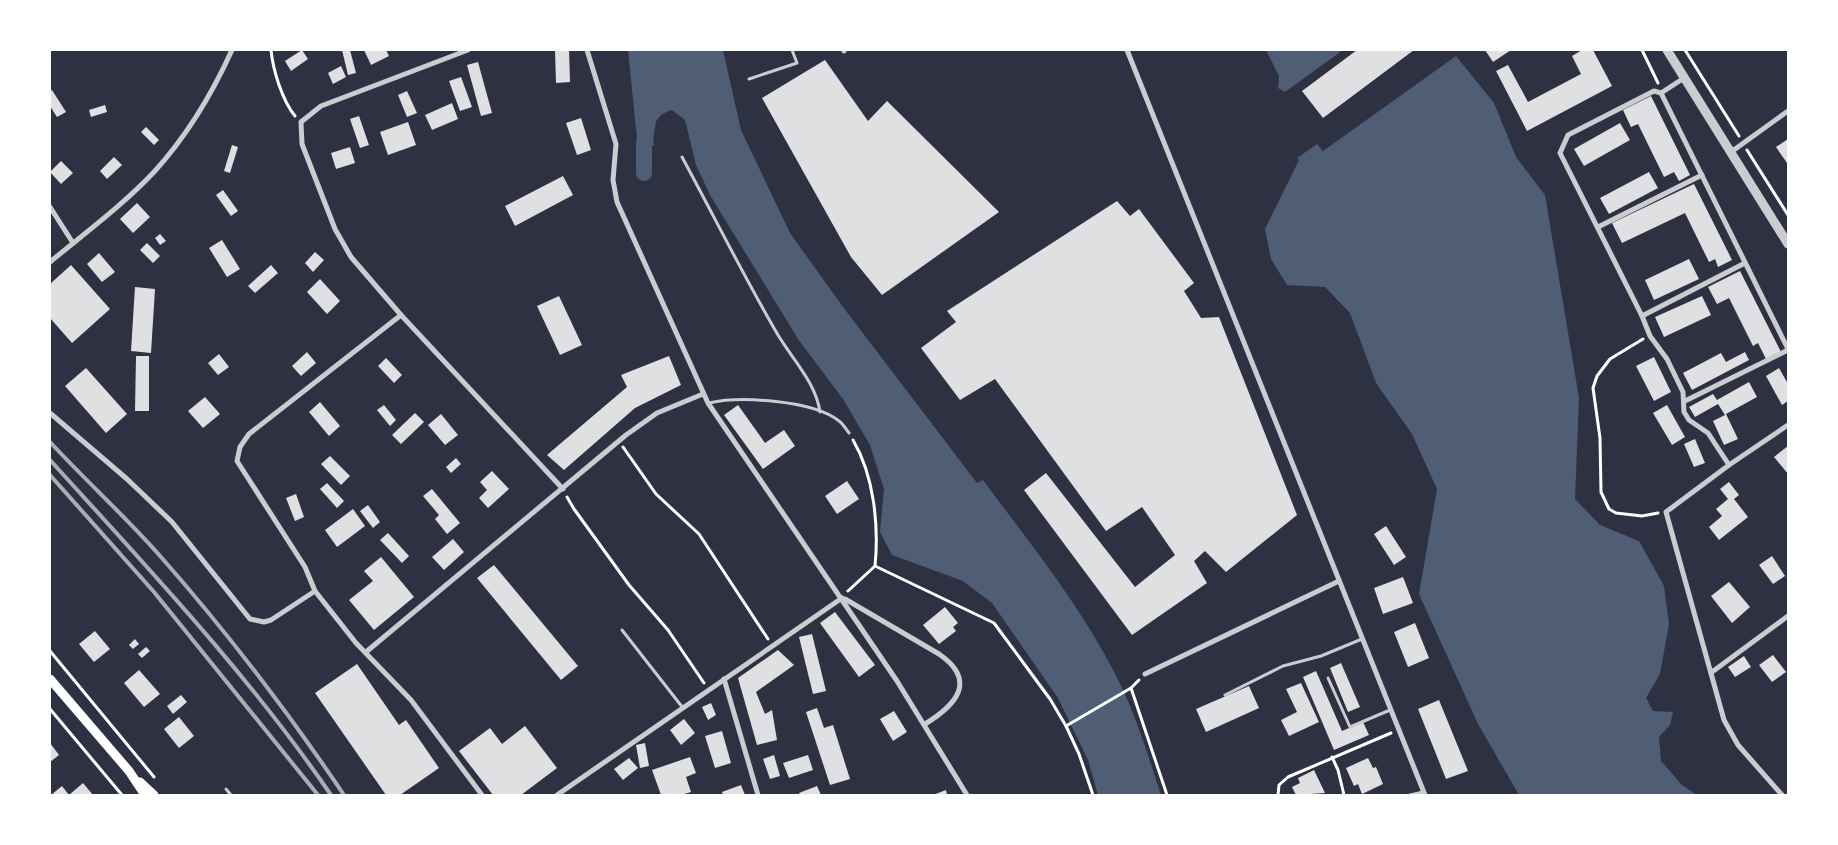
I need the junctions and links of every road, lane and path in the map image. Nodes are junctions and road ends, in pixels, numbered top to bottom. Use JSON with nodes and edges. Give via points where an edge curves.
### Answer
{"nodes":[{"id":1,"x":232,"y":50,"type":"edge"},
{"id":2,"x":271,"y":50,"type":"edge"},
{"id":3,"x":468,"y":50,"type":"edge"},
{"id":4,"x":587,"y":50,"type":"edge"},
{"id":5,"x":792,"y":50,"type":"edge"},
{"id":6,"x":1126,"y":50,"type":"edge"},
{"id":7,"x":1642,"y":50,"type":"edge"},
{"id":8,"x":1668,"y":50,"type":"edge"},
{"id":9,"x":1685,"y":50,"type":"edge"},
{"id":10,"x":1684,"y":78,"type":"junction"},
{"id":11,"x":748,"y":79,"type":"dead end"},
{"id":12,"x":1660,"y":93,"type":"junction"},
{"id":13,"x":1788,"y":111,"type":"edge"},
{"id":14,"x":301,"y":122,"type":"junction"},
{"id":15,"x":1743,"y":143,"type":"junction"},
{"id":16,"x":1731,"y":152,"type":"junction"},
{"id":17,"x":682,"y":157,"type":"dead end"},
{"id":18,"x":1702,"y":175,"type":"junction"},
{"id":19,"x":50,"y":207,"type":"edge"},
{"id":20,"x":1788,"y":215,"type":"edge"},
{"id":21,"x":1598,"y":227,"type":"junction"},
{"id":22,"x":73,"y":243,"type":"junction"},
{"id":23,"x":1788,"y":244,"type":"edge"},
{"id":24,"x":50,"y":262,"type":"edge"},
{"id":25,"x":1745,"y":263,"type":"junction"},
{"id":26,"x":401,"y":315,"type":"junction"},
{"id":27,"x":1642,"y":316,"type":"junction"},
{"id":28,"x":1650,"y":336,"type":"junction"},
{"id":29,"x":1788,"y":350,"type":"edge"},
{"id":30,"x":703,"y":394,"type":"junction"},
{"id":31,"x":1686,"y":401,"type":"junction"},
{"id":32,"x":708,"y":403,"type":"junction"},
{"id":33,"x":820,"y":412,"type":"junction"},
{"id":34,"x":50,"y":413,"type":"edge"},
{"id":35,"x":1788,"y":425,"type":"edge"},
{"id":36,"x":849,"y":433,"type":"joint"},
{"id":37,"x":619,"y":442,"type":"junction"},
{"id":38,"x":1729,"y":465,"type":"junction"},
{"id":39,"x":564,"y":489,"type":"junction"},
{"id":40,"x":1666,"y":512,"type":"junction"},
{"id":41,"x":875,"y":566,"type":"junction"},
{"id":42,"x":1339,"y":581,"type":"junction"},
{"id":43,"x":314,"y":591,"type":"junction"},
{"id":44,"x":842,"y":598,"type":"junction"},
{"id":45,"x":1788,"y":616,"type":"edge"},
{"id":46,"x":622,"y":630,"type":"dead end"},
{"id":47,"x":1362,"y":639,"type":"junction"},
{"id":48,"x":772,"y":646,"type":"junction"},
{"id":49,"x":50,"y":651,"type":"edge"},
{"id":50,"x":366,"y":652,"type":"junction"},
{"id":51,"x":1712,"y":672,"type":"junction"},
{"id":52,"x":1144,"y":674,"type":"dead end"},
{"id":53,"x":1328,"y":678,"type":"dead end"},
{"id":54,"x":50,"y":679,"type":"edge"},
{"id":55,"x":724,"y":679,"type":"junction"},
{"id":56,"x":709,"y":690,"type":"junction"},
{"id":57,"x":1225,"y":694,"type":"dead end"},
{"id":58,"x":683,"y":708,"type":"junction"},
{"id":59,"x":50,"y":709,"type":"edge"},
{"id":60,"x":1390,"y":710,"type":"junction"},
{"id":61,"x":925,"y":724,"type":"junction"},
{"id":62,"x":1066,"y":726,"type":"junction"},
{"id":63,"x":1398,"y":730,"type":"junction"},
{"id":64,"x":1332,"y":757,"type":"junction"},
{"id":65,"x":129,"y":771,"type":"junction"},
{"id":66,"x":157,"y":781,"type":"dead end"},
{"id":67,"x":226,"y":788,"type":"dead end"},
{"id":68,"x":1424,"y":793,"type":"edge"},
{"id":69,"x":122,"y":795,"type":"edge"},
{"id":70,"x":145,"y":795,"type":"edge"},
{"id":71,"x":154,"y":795,"type":"edge"},
{"id":72,"x":231,"y":795,"type":"edge"},
{"id":73,"x":482,"y":795,"type":"edge"},
{"id":74,"x":557,"y":795,"type":"edge"},
{"id":75,"x":758,"y":795,"type":"edge"},
{"id":76,"x":967,"y":795,"type":"edge"},
{"id":77,"x":1093,"y":795,"type":"edge"},
{"id":78,"x":1167,"y":795,"type":"edge"},
{"id":79,"x":1278,"y":795,"type":"edge"},
{"id":80,"x":1344,"y":795,"type":"edge"},
{"id":81,"x":1410,"y":795,"type":"edge"},
{"id":82,"x":1782,"y":795,"type":"edge"}],
"edges":[{"from":1,"to":22,"type":"street","via":[[205,102],[172,151],[137,189]]},
{"from":2,"to":14,"type":"path","via":[[285,98]]},
{"from":3,"to":14,"type":"street","via":[[321,106]]},
{"from":4,"to":30,"type":"street","via":[[616,144],[613,180],[617,202]]},
{"from":5,"to":11,"type":"lane","via":[[797,63]]},
{"from":6,"to":42,"type":"street"},
{"from":7,"to":12,"type":"path"},
{"from":8,"to":10,"type":"street"},
{"from":9,"to":15,"type":"path"},
{"from":10,"to":12,"type":"street"},
{"from":10,"to":16,"type":"street"},
{"from":12,"to":18,"type":"street"},
{"from":12,"to":21,"type":"street","via":[[1654,90],[1568,135],[1563,142],[1560,153]]},
{"from":13,"to":15,"type":"street"},
{"from":14,"to":26,"type":"street","via":[[302,144],[335,229],[351,257]]},
{"from":15,"to":16,"type":"street"},
{"from":15,"to":20,"type":"path"},
{"from":16,"to":23,"type":"street"},
{"from":17,"to":33,"type":"lane","via":[[778,336],[810,383]]},
{"from":18,"to":21,"type":"street"},
{"from":18,"to":25,"type":"street"},
{"from":19,"to":22,"type":"street"},
{"from":21,"to":27,"type":"street"},
{"from":22,"to":24,"type":"street"},
{"from":25,"to":27,"type":"street"},
{"from":25,"to":29,"type":"street"},
{"from":26,"to":39,"type":"street"},
{"from":26,"to":43,"type":"street","via":[[249,434],[240,446],[239,467],[305,567]]},
{"from":27,"to":28,"type":"street"},
{"from":28,"to":31,"type":"street","via":[[1667,359]]},
{"from":28,"to":40,"type":"path","via":[[1610,359],[1594,388],[1600,438],[1601,492],[1609,508],[1616,513],[1642,516]]},
{"from":29,"to":31,"type":"street"},
{"from":30,"to":32,"type":"street"},
{"from":30,"to":37,"type":"street","via":[[657,413]]},
{"from":31,"to":38,"type":"street","via":[[1684,412],[1689,420],[1708,433]]},
{"from":32,"to":33,"type":"lane","via":[[725,399],[775,402]]},
{"from":32,"to":44,"type":"street"},
{"from":33,"to":36,"type":"lane","via":[[839,421]]},
{"from":34,"to":43,"type":"street","via":[[172,522],[250,619],[272,620]]},
{"from":35,"to":38,"type":"street"},
{"from":36,"to":41,"type":"path","via":[[865,466],[872,493],[877,548]]},
{"from":37,"to":39,"type":"street"},
{"from":37,"to":48,"type":"path","via":[[656,494],[699,534]]},
{"from":38,"to":40,"type":"street"},
{"from":39,"to":50,"type":"street"},
{"from":39,"to":56,"type":"path","via":[[579,517],[629,585],[668,630]]},
{"from":40,"to":51,"type":"street"},
{"from":41,"to":44,"type":"path"},
{"from":41,"to":62,"type":"path","via":[[994,623]]},
{"from":42,"to":47,"type":"street"},
{"from":42,"to":52,"type":"street"},
{"from":43,"to":50,"type":"street"},
{"from":44,"to":48,"type":"street"},
{"from":44,"to":61,"type":"street"},
{"from":44,"to":61,"type":"street","via":[[939,654],[954,668],[960,683],[958,694],[952,705]]},
{"from":45,"to":51,"type":"street"},
{"from":46,"to":58,"type":"lane"},
{"from":47,"to":57,"type":"lane","via":[[1321,656],[1283,666]]},
{"from":47,"to":60,"type":"street"},
{"from":48,"to":55,"type":"street"},
{"from":49,"to":66,"type":"path"},
{"from":50,"to":73,"type":"street","via":[[411,700]]},
{"from":51,"to":82,"type":"street","via":[[1730,732]]},
{"from":53,"to":60,"type":"lane","via":[[1350,726]]},
{"from":54,"to":65,"type":"main road"},
{"from":55,"to":56,"type":"street"},
{"from":55,"to":75,"type":"street"},
{"from":56,"to":58,"type":"street"},
{"from":58,"to":74,"type":"street"},
{"from":59,"to":69,"type":"path"},
{"from":60,"to":63,"type":"street"},
{"from":61,"to":76,"type":"street"},
{"from":62,"to":77,"type":"path"},
{"from":62,"to":78,"type":"path","via":[[1131,688]]},
{"from":63,"to":64,"type":"path"},
{"from":63,"to":68,"type":"street"},
{"from":64,"to":79,"type":"path","via":[[1282,780]]},
{"from":64,"to":80,"type":"path"},
{"from":65,"to":70,"type":"main road"},
{"from":65,"to":71,"type":"main road"},
{"from":67,"to":72,"type":"lane"},
{"from":68,"to":81,"type":"lane"}]}
